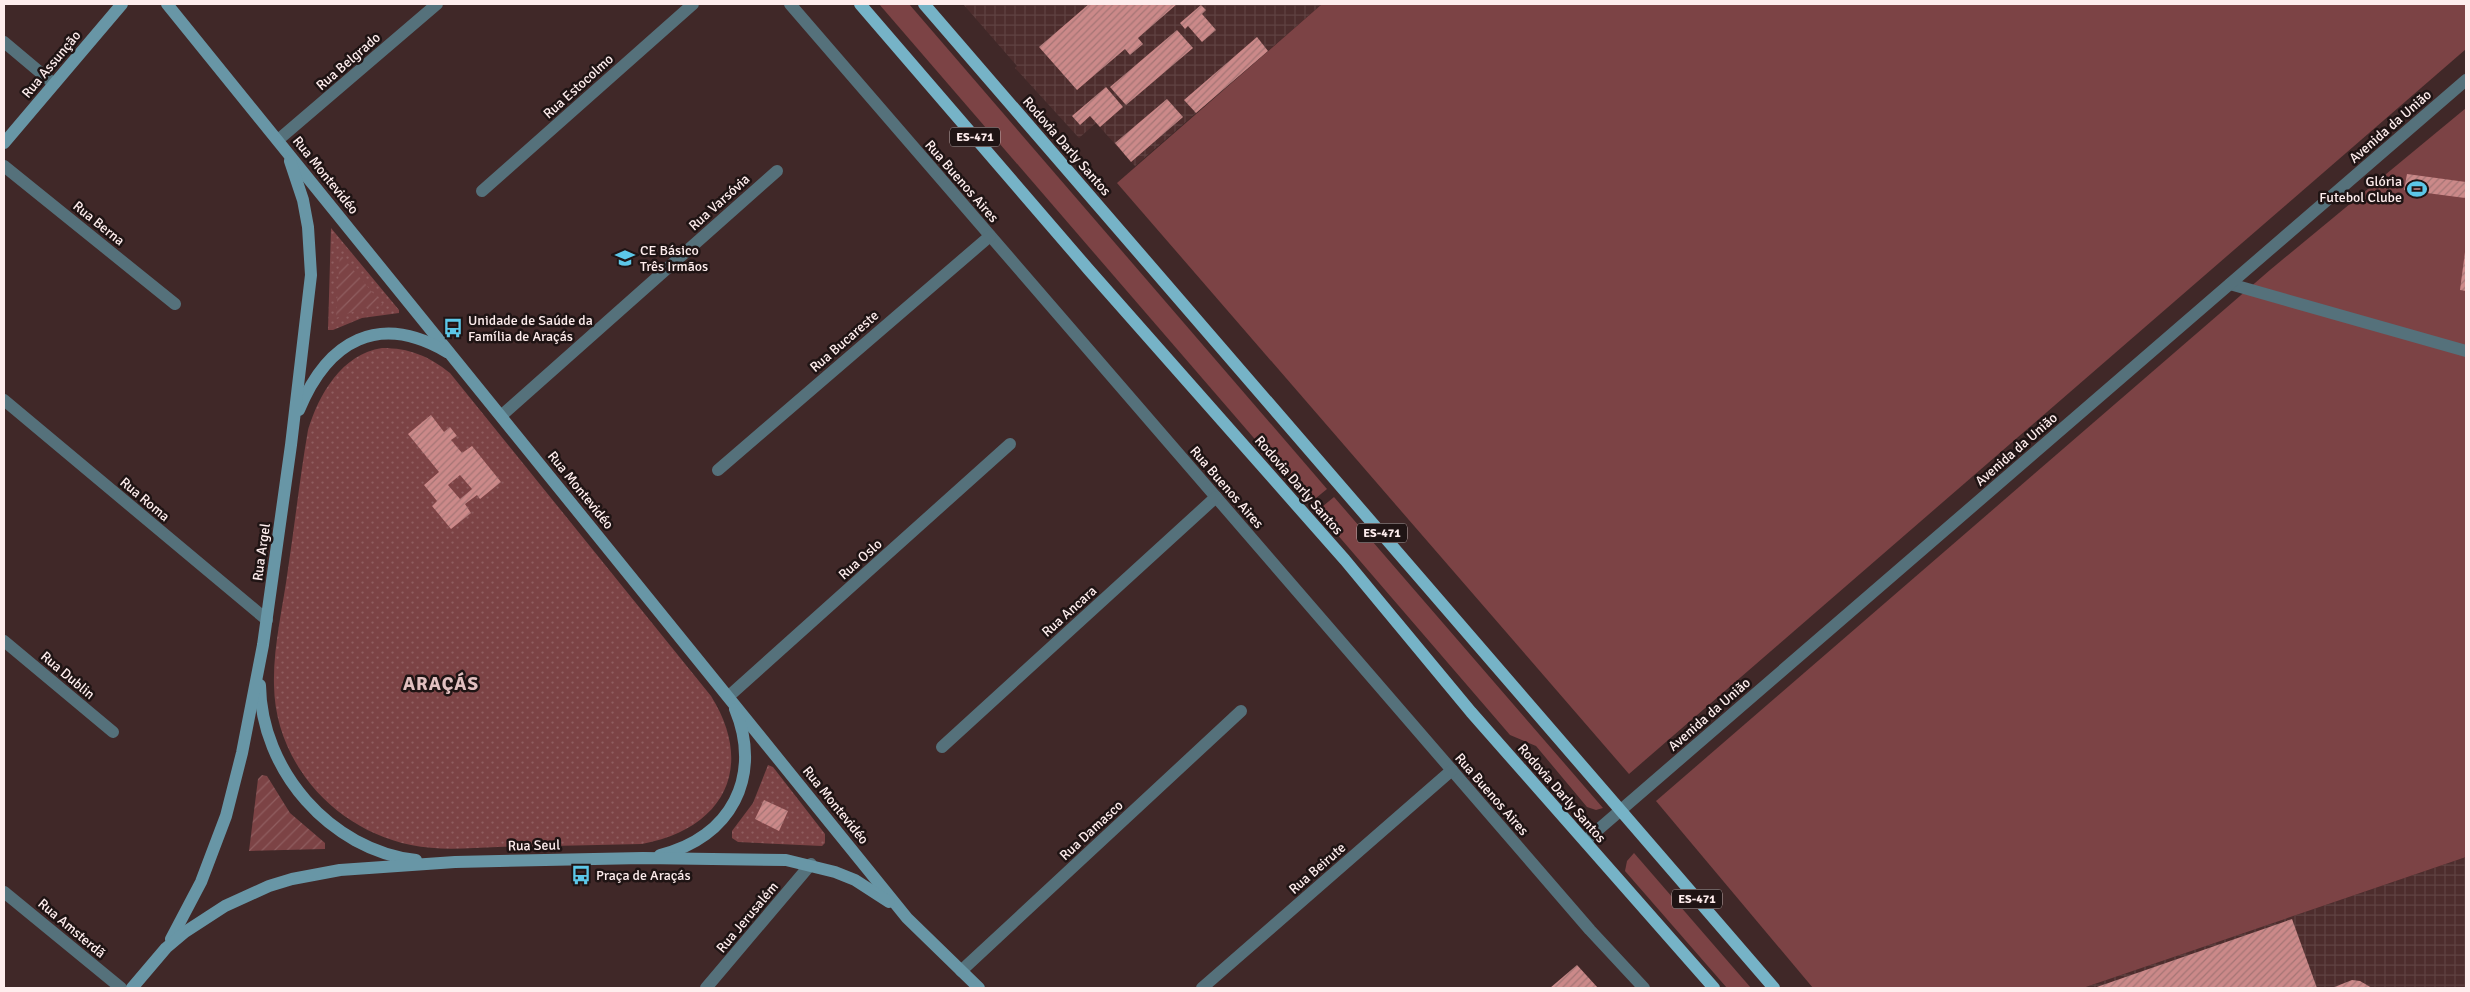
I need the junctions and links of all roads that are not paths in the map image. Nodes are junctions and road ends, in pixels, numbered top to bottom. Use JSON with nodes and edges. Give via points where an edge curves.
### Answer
{"nodes":[{"id":1,"x":122,"y":4,"type":"edge"},
{"id":2,"x":167,"y":4,"type":"edge"},
{"id":3,"x":437,"y":4,"type":"edge"},
{"id":4,"x":693,"y":4,"type":"edge"},
{"id":5,"x":790,"y":4,"type":"edge"},
{"id":6,"x":860,"y":4,"type":"edge"},
{"id":7,"x":924,"y":4,"type":"edge"},
{"id":8,"x":4,"y":42,"type":"edge"},
{"id":9,"x":2466,"y":80,"type":"edge"},
{"id":10,"x":54,"y":84,"type":"junction"},
{"id":11,"x":4,"y":143,"type":"edge"},
{"id":12,"x":281,"y":144,"type":"junction"},
{"id":13,"x":4,"y":166,"type":"edge"},
{"id":14,"x":776,"y":171,"type":"dead end"},
{"id":15,"x":482,"y":191,"type":"dead end"},
{"id":16,"x":990,"y":236,"type":"junction"},
{"id":17,"x":2230,"y":284,"type":"junction"},
{"id":18,"x":175,"y":304,"type":"dead end"},
{"id":19,"x":2466,"y":351,"type":"edge"},
{"id":20,"x":460,"y":364,"type":"junction"},
{"id":21,"x":4,"y":400,"type":"edge"},
{"id":22,"x":502,"y":415,"type":"junction"},
{"id":23,"x":1010,"y":444,"type":"dead end"},
{"id":24,"x":291,"y":445,"type":"junction"},
{"id":25,"x":718,"y":470,"type":"dead end"},
{"id":26,"x":1216,"y":497,"type":"junction"},
{"id":27,"x":267,"y":620,"type":"junction"},
{"id":28,"x":4,"y":641,"type":"edge"},
{"id":29,"x":263,"y":645,"type":"junction"},
{"id":30,"x":729,"y":696,"type":"junction"},
{"id":31,"x":1241,"y":711,"type":"dead end"},
{"id":32,"x":113,"y":732,"type":"dead end"},
{"id":33,"x":942,"y":747,"type":"dead end"},
{"id":34,"x":1452,"y":770,"type":"junction"},
{"id":35,"x":1621,"y":810,"type":"junction"},
{"id":36,"x":1585,"y":840,"type":"junction"},
{"id":37,"x":643,"y":858,"type":"junction"},
{"id":38,"x":455,"y":862,"type":"junction"},
{"id":39,"x":811,"y":864,"type":"junction"},
{"id":40,"x":4,"y":892,"type":"edge"},
{"id":41,"x":907,"y":918,"type":"junction"},
{"id":42,"x":166,"y":948,"type":"junction"},
{"id":43,"x":961,"y":971,"type":"junction"},
{"id":44,"x":121,"y":988,"type":"edge"},
{"id":45,"x":132,"y":988,"type":"edge"},
{"id":46,"x":706,"y":988,"type":"edge"},
{"id":47,"x":979,"y":988,"type":"edge"},
{"id":48,"x":1202,"y":988,"type":"edge"},
{"id":49,"x":1644,"y":988,"type":"edge"},
{"id":50,"x":1714,"y":988,"type":"edge"},
{"id":51,"x":1774,"y":988,"type":"edge"}],
"edges":[{"from":1,"to":10,"type":"street","name":"Rua Assunção"},
{"from":2,"to":12,"type":"street","name":"Rua Montevidéo"},
{"from":3,"to":12,"type":"street","name":"Rua Belgrado"},
{"from":4,"to":15,"type":"street","name":"Rua Estocolmo"},
{"from":5,"to":16,"type":"street","name":"Rua Buenos Aires"},
{"from":6,"to":36,"type":"main road","name":"Rodovia Darly Santos","number":"ES-471"},
{"from":7,"to":35,"type":"main road","name":"Rodovia Darly Santos","number":"ES-471"},
{"from":8,"to":10,"type":"street"},
{"from":9,"to":17,"type":"street","name":"Avenida da União"},
{"from":10,"to":11,"type":"street","name":"Rua Assunção"},
{"from":12,"to":20,"type":"street","name":"Rua Montevidéo"},
{"from":12,"to":24,"type":"street","name":"Rua Argel","via":[[303,200],[311,255],[310,294]]},
{"from":13,"to":18,"type":"street","name":"Rua Berna"},
{"from":14,"to":22,"type":"street","name":"Rua Varsóvia"},
{"from":16,"to":25,"type":"street","name":"Rua Bucareste"},
{"from":16,"to":26,"type":"street","name":"Rua Buenos Aires"},
{"from":17,"to":19,"type":"street"},
{"from":17,"to":35,"type":"street","name":"Avenida da União"},
{"from":20,"to":22,"type":"street","name":"Rua Montevidéo"},
{"from":20,"to":24,"type":"street","via":[[447,352],[415,337],[398,334],[363,336],[345,348],[318,375],[300,409]]},
{"from":21,"to":27,"type":"street","name":"Rua Roma"},
{"from":22,"to":30,"type":"street","name":"Rua Montevidéo"},
{"from":23,"to":30,"type":"street","name":"Rua Oslo"},
{"from":24,"to":27,"type":"street","name":"Rua Argel"},
{"from":26,"to":33,"type":"street","name":"Rua Ancara"},
{"from":26,"to":34,"type":"street","name":"Rua Buenos Aires"},
{"from":27,"to":29,"type":"street","name":"Rua Argel"},
{"from":28,"to":32,"type":"street","name":"Rua Dublin"},
{"from":29,"to":38,"type":"street","via":[[260,687],[267,730],[284,769],[310,805],[346,834],[380,851],[410,860]]},
{"from":29,"to":42,"type":"street","name":"Rua Argel","via":[[226,816],[201,882]]},
{"from":30,"to":37,"type":"street","via":[[740,720],[746,753],[743,785],[735,802],[700,838],[663,854]]},
{"from":30,"to":41,"type":"street","name":"Rua Montevidéo"},
{"from":31,"to":43,"type":"street","name":"Rua Damasco"},
{"from":34,"to":48,"type":"street","name":"Rua Beirute"},
{"from":34,"to":49,"type":"street","name":"Rua Buenos Aires"},
{"from":35,"to":36,"type":"street","name":"Avenida da União"},
{"from":35,"to":51,"type":"main road","name":"Rodovia Darly Santos","number":"ES-471"},
{"from":36,"to":50,"type":"main road","name":"Rodovia Darly Santos","number":"ES-471"},
{"from":37,"to":38,"type":"street","name":"Rua Seul"},
{"from":37,"to":39,"type":"street","name":"Rua Seul","via":[[761,859]]},
{"from":38,"to":42,"type":"street","name":"Rua Seul","via":[[340,870],[292,879],[225,906]]},
{"from":39,"to":41,"type":"street","name":"Rua Seul","via":[[855,880],[880,895]]},
{"from":39,"to":46,"type":"street","name":"Rua Jerusalém"},
{"from":40,"to":44,"type":"street","name":"Rua Amsterdã"},
{"from":41,"to":43,"type":"street","name":"Rua Montevidéo"},
{"from":42,"to":45,"type":"street"},
{"from":43,"to":47,"type":"street","name":"Rua Montevidéo"}]}
